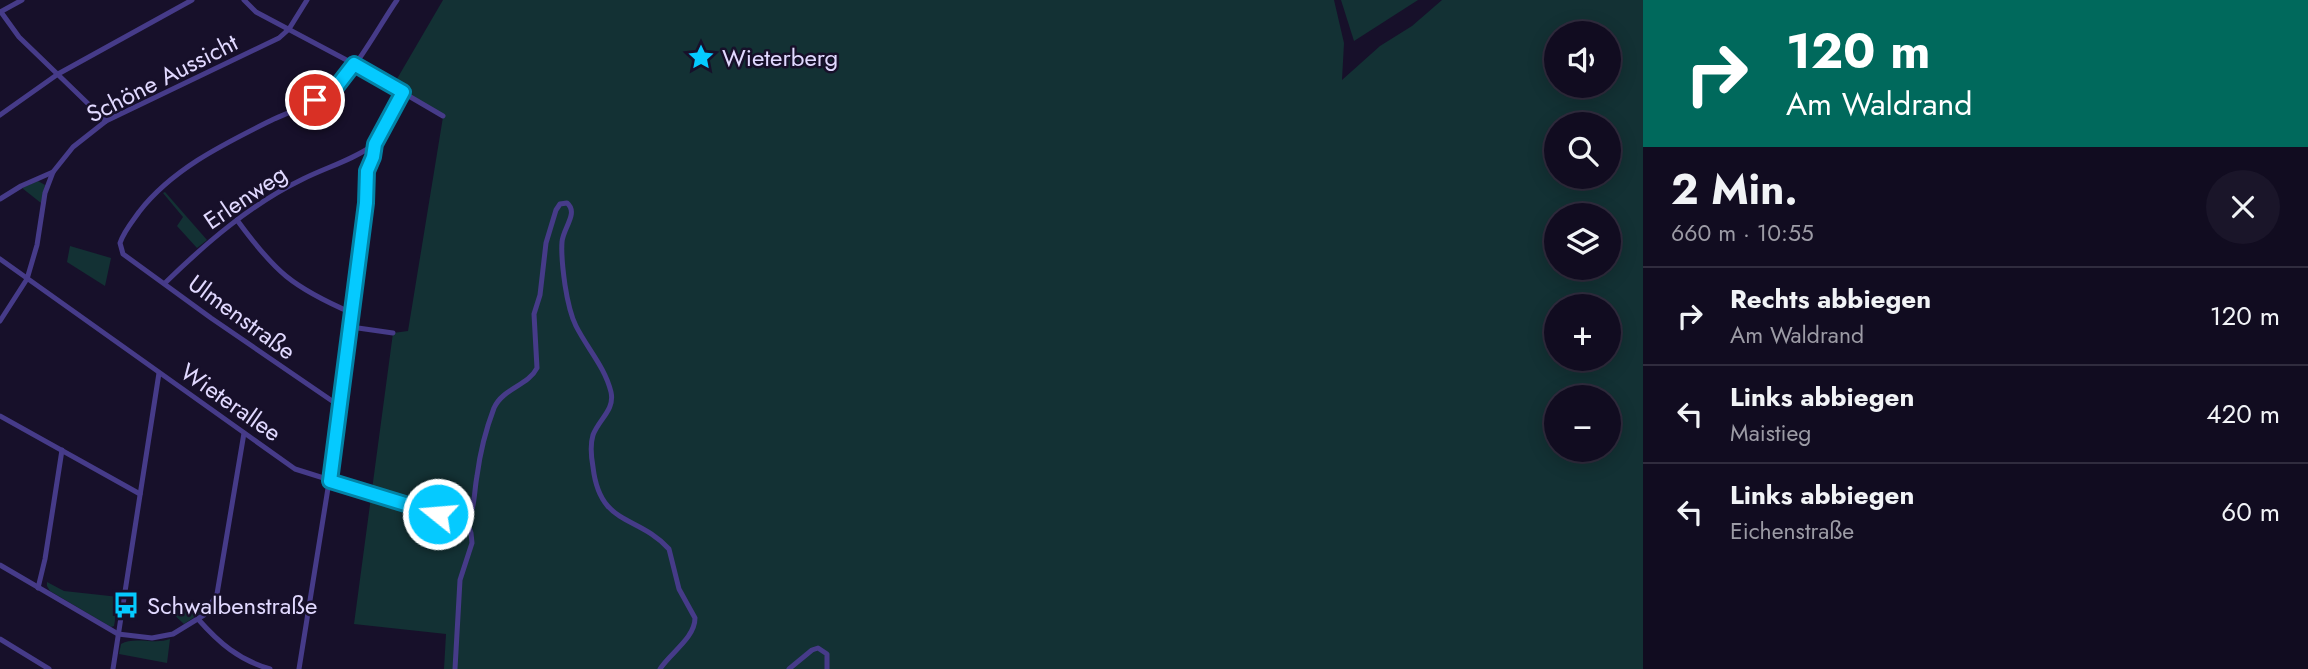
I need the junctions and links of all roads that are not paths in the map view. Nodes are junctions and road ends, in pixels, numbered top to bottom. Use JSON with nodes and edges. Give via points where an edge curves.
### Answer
{"nodes":[{"id":1,"x":22,"y":0,"type":"edge"},
{"id":2,"x":192,"y":0,"type":"edge"},
{"id":3,"x":244,"y":0,"type":"edge"},
{"id":4,"x":307,"y":0,"type":"edge"},
{"id":5,"x":397,"y":0,"type":"edge"},
{"id":6,"x":0,"y":12,"type":"edge"},
{"id":7,"x":289,"y":29,"type":"junction"},
{"id":8,"x":354,"y":64,"type":"junction"},
{"id":9,"x":58,"y":74,"type":"junction"},
{"id":10,"x":403,"y":92,"type":"junction"},
{"id":11,"x":0,"y":115,"type":"edge"},
{"id":12,"x":443,"y":116,"type":"dead end"},
{"id":13,"x":106,"y":121,"type":"junction"},
{"id":14,"x":375,"y":144,"type":"junction"},
{"id":15,"x":356,"y":157,"type":"junction"},
{"id":16,"x":367,"y":171,"type":"junction"},
{"id":17,"x":53,"y":172,"type":"junction"},
{"id":18,"x":0,"y":199,"type":"edge"},
{"id":19,"x":237,"y":220,"type":"junction"},
{"id":20,"x":0,"y":259,"type":"edge"},
{"id":21,"x":27,"y":279,"type":"junction"},
{"id":22,"x":165,"y":283,"type":"junction"},
{"id":23,"x":352,"y":313,"type":"junction"},
{"id":24,"x":0,"y":321,"type":"edge"},
{"id":25,"x":351,"y":327,"type":"junction"},
{"id":26,"x":393,"y":333,"type":"dead end"},
{"id":27,"x":159,"y":373,"type":"junction"},
{"id":28,"x":341,"y":407,"type":"junction"},
{"id":29,"x":0,"y":415,"type":"edge"},
{"id":30,"x":244,"y":433,"type":"junction"},
{"id":31,"x":62,"y":450,"type":"junction"},
{"id":32,"x":330,"y":481,"type":"junction"},
{"id":33,"x":140,"y":494,"type":"junction"},
{"id":34,"x":467,"y":523,"type":"junction"},
{"id":35,"x":0,"y":565,"type":"edge"},
{"id":36,"x":38,"y":588,"type":"junction"},
{"id":37,"x":198,"y":619,"type":"junction"},
{"id":38,"x":118,"y":634,"type":"junction"},
{"id":39,"x":0,"y":639,"type":"edge"},
{"id":40,"x":49,"y":669,"type":"edge"},
{"id":41,"x":113,"y":669,"type":"edge"},
{"id":42,"x":270,"y":669,"type":"edge"},
{"id":43,"x":299,"y":669,"type":"edge"},
{"id":44,"x":455,"y":669,"type":"edge"},
{"id":45,"x":660,"y":669,"type":"edge"},
{"id":46,"x":789,"y":669,"type":"edge"},
{"id":47,"x":827,"y":669,"type":"edge"}],
"edges":[{"from":1,"to":6,"type":"street"},
{"from":2,"to":9,"type":"street"},
{"from":3,"to":7,"type":"street","via":[[256,12]]},
{"from":4,"to":7,"type":"street"},
{"from":5,"to":8,"type":"street"},
{"from":6,"to":9,"type":"street"},
{"from":7,"to":8,"type":"street"},
{"from":7,"to":13,"type":"street","name":"Schöne Aussicht","via":[[279,38]]},
{"from":8,"to":10,"type":"street"},
{"from":8,"to":22,"type":"street","name":"Ulmenstraße","via":[[337,86],[212,152],[155,192],[121,239],[121,250]]},
{"from":9,"to":11,"type":"street"},
{"from":9,"to":13,"type":"street"},
{"from":10,"to":12,"type":"street"},
{"from":10,"to":14,"type":"street"},
{"from":13,"to":17,"type":"street","name":"Schöne Aussicht","via":[[73,147]]},
{"from":14,"to":15,"type":"street","name":"Erlenweg"},
{"from":14,"to":16,"type":"street"},
{"from":15,"to":16,"type":"street"},
{"from":15,"to":19,"type":"street","name":"Erlenweg","via":[[301,180]]},
{"from":16,"to":23,"type":"street"},
{"from":17,"to":18,"type":"street"},
{"from":17,"to":21,"type":"street","name":"Schöne Aussicht"},
{"from":19,"to":22,"type":"street","name":"Erlenweg"},
{"from":19,"to":23,"type":"street","via":[[263,256],[289,280]]},
{"from":20,"to":21,"type":"street","name":"Wieterallee"},
{"from":21,"to":24,"type":"street","name":"Schöne Aussicht"},
{"from":21,"to":27,"type":"street","name":"Wieterallee"},
{"from":22,"to":28,"type":"street","name":"Ulmenstraße"},
{"from":23,"to":25,"type":"street"},
{"from":25,"to":26,"type":"street"},
{"from":25,"to":28,"type":"street"},
{"from":27,"to":30,"type":"street","name":"Wieterallee"},
{"from":27,"to":33,"type":"street"},
{"from":28,"to":32,"type":"street"},
{"from":29,"to":31,"type":"street"},
{"from":30,"to":32,"type":"street","name":"Wieterallee","via":[[295,469]]},
{"from":30,"to":37,"type":"street","via":[[219,586],[212,605]]},
{"from":31,"to":33,"type":"street"},
{"from":31,"to":36,"type":"street"},
{"from":32,"to":34,"type":"street","name":"Wieterallee"},
{"from":32,"to":43,"type":"street"},
{"from":33,"to":38,"type":"street"},
{"from":34,"to":44,"type":"street","via":[[472,543],[460,580]]},
{"from":34,"to":45,"type":"street","via":[[495,407],[537,368],[534,314],[545,250],[556,210],[567,202],[572,215],[562,250],[568,302],[612,398],[592,439],[597,490],[613,512],[669,549],[679,589],[695,618],[692,631]]},
{"from":35,"to":36,"type":"street"},
{"from":36,"to":38,"type":"street"},
{"from":37,"to":38,"type":"street","via":[[164,637]]},
{"from":37,"to":42,"type":"street","via":[[232,652]]},
{"from":38,"to":41,"type":"street"},
{"from":39,"to":40,"type":"street"},
{"from":46,"to":47,"type":"street","via":[[818,648],[827,654]]}]}
